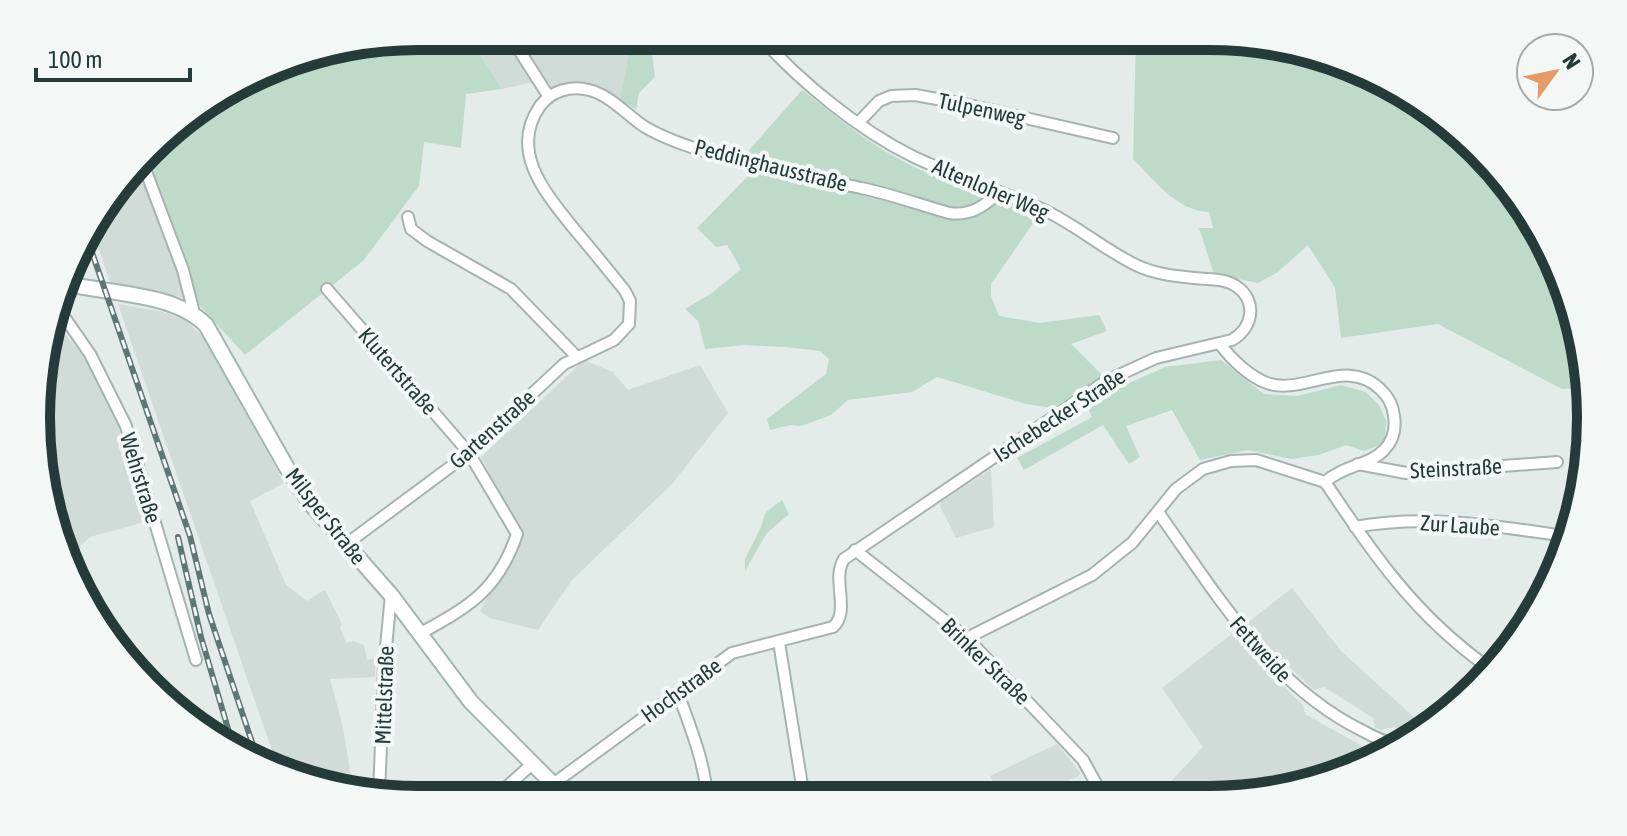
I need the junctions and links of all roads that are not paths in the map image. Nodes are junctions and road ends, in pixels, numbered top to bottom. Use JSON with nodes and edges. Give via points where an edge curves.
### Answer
{"nodes":[{"id":1,"x":519,"y":50,"type":"edge"},
{"id":2,"x":773,"y":50,"type":"edge"},
{"id":3,"x":549,"y":97,"type":"junction"},
{"id":4,"x":859,"y":122,"type":"junction"},
{"id":5,"x":1113,"y":138,"type":"dead end"},
{"id":6,"x":146,"y":170,"type":"edge"},
{"id":7,"x":999,"y":192,"type":"junction"},
{"id":8,"x":408,"y":217,"type":"dead end"},
{"id":9,"x":75,"y":285,"type":"edge"},
{"id":10,"x":327,"y":289,"type":"dead end"},
{"id":11,"x":1246,"y":294,"type":"joint"},
{"id":12,"x":194,"y":313,"type":"junction"},
{"id":13,"x":65,"y":318,"type":"edge"},
{"id":14,"x":1220,"y":344,"type":"junction"},
{"id":15,"x":576,"y":356,"type":"junction"},
{"id":16,"x":469,"y":453,"type":"junction"},
{"id":17,"x":1557,"y":462,"type":"dead end"},
{"id":18,"x":1356,"y":464,"type":"junction"},
{"id":19,"x":1325,"y":482,"type":"junction"},
{"id":20,"x":1158,"y":512,"type":"junction"},
{"id":21,"x":1355,"y":527,"type":"junction"},
{"id":22,"x":1557,"y":535,"type":"edge"},
{"id":23,"x":345,"y":545,"type":"junction"},
{"id":24,"x":855,"y":550,"type":"junction"},
{"id":25,"x":391,"y":595,"type":"junction"},
{"id":26,"x":421,"y":633,"type":"junction"},
{"id":27,"x":967,"y":638,"type":"junction"},
{"id":28,"x":779,"y":642,"type":"junction"},
{"id":29,"x":196,"y":660,"type":"dead end"},
{"id":30,"x":1483,"y":664,"type":"edge"},
{"id":31,"x":678,"y":693,"type":"junction"},
{"id":32,"x":1384,"y":742,"type":"edge"},
{"id":33,"x":532,"y":764,"type":"junction"},
{"id":34,"x":379,"y":784,"type":"edge"},
{"id":35,"x":553,"y":784,"type":"joint"},
{"id":36,"x":508,"y":786,"type":"edge"},
{"id":37,"x":706,"y":786,"type":"edge"},
{"id":38,"x":802,"y":786,"type":"edge"},
{"id":39,"x":1097,"y":786,"type":"edge"}],
"edges":[{"from":1,"to":3,"type":"street"},
{"from":2,"to":4,"type":"street","name":"Altenloher Weg","via":[[813,89]]},
{"from":3,"to":7,"type":"street","name":"Peddinghausstraße","via":[[572,88],[591,90],[654,132],[704,151],[949,213],[975,211]]},
{"from":3,"to":15,"type":"street","name":"Gartenstraße","via":[[530,130],[531,167],[547,195],[625,291],[631,311],[624,332]]},
{"from":4,"to":5,"type":"street","name":"Tulpenweg","via":[[879,101],[915,95]]},
{"from":4,"to":7,"type":"street","name":"Altenloher Weg","via":[[912,155]]},
{"from":6,"to":12,"type":"street"},
{"from":7,"to":11,"type":"street","name":"Altenloher Weg","via":[[1044,210],[1137,265],[1164,274],[1222,280]]},
{"from":8,"to":15,"type":"street","via":[[411,229],[427,241],[511,289]]},
{"from":9,"to":12,"type":"street","via":[[172,303]]},
{"from":10,"to":16,"type":"street","name":"Klutertstraße"},
{"from":11,"to":14,"type":"street","name":"Ischebecker Straße","via":[[1247,325],[1239,336]]},
{"from":12,"to":23,"type":"street","name":"Milsper Straße","via":[[217,340],[287,468]]},
{"from":13,"to":29,"type":"street","name":"Wehrstraße","via":[[90,354],[126,426]]},
{"from":14,"to":18,"type":"street","via":[[1270,385],[1349,376],[1377,386],[1391,405],[1393,438],[1377,457]]},
{"from":14,"to":24,"type":"street","name":"Ischebecker Straße","via":[[1156,358],[1108,380]]},
{"from":15,"to":16,"type":"street","name":"Gartenstraße"},
{"from":16,"to":23,"type":"street","name":"Gartenstraße"},
{"from":16,"to":26,"type":"street","name":"Klutertstraße","via":[[517,534],[490,587]]},
{"from":17,"to":18,"type":"street","name":"Steinstraße","via":[[1406,473]]},
{"from":18,"to":19,"type":"street"},
{"from":19,"to":20,"type":"street","via":[[1256,460],[1231,461],[1203,469],[1176,489]]},
{"from":19,"to":21,"type":"street"},
{"from":20,"to":27,"type":"street","via":[[1132,543],[1092,575]]},
{"from":20,"to":32,"type":"street","name":"Fettweide","via":[[1234,621],[1290,683]]},
{"from":21,"to":22,"type":"street","name":"Zur Laube","via":[[1467,522]]},
{"from":21,"to":30,"type":"street","via":[[1410,599]]},
{"from":23,"to":25,"type":"street","name":"Milsper Straße"},
{"from":24,"to":27,"type":"street","name":"Brinker Straße"},
{"from":24,"to":28,"type":"street","name":"Hochstraße","via":[[839,567],[838,623]]},
{"from":25,"to":26,"type":"street","name":"Milsper Straße"},
{"from":25,"to":34,"type":"street","name":"Mittelstraße"},
{"from":26,"to":33,"type":"street","name":"Milsper Straße","via":[[471,702]]},
{"from":27,"to":39,"type":"street","name":"Brinker Straße","via":[[1083,760]]},
{"from":28,"to":31,"type":"street","name":"Hochstraße","via":[[732,653]]},
{"from":28,"to":38,"type":"street"},
{"from":31,"to":35,"type":"street","name":"Hochstraße"},
{"from":31,"to":37,"type":"street"},
{"from":33,"to":35,"type":"street","name":"Milsper Straße"},
{"from":33,"to":36,"type":"street"}]}
